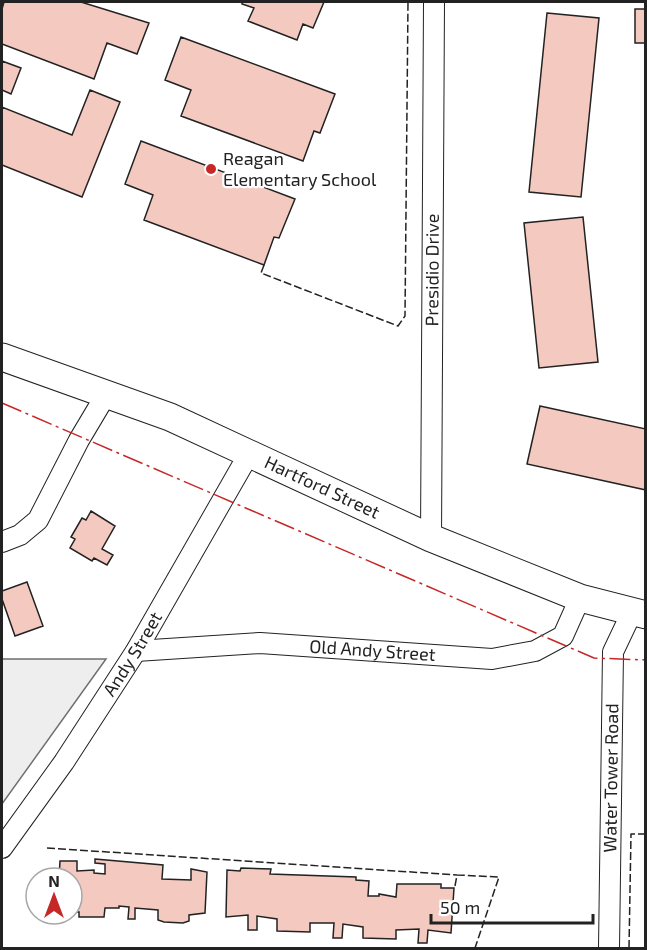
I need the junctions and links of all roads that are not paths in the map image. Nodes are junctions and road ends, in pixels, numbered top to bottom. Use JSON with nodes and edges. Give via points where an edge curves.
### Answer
{"nodes":[{"id":1,"x":434,"y":2,"type":"edge"},
{"id":2,"x":2,"y":357,"type":"edge"},
{"id":3,"x":107,"y":393,"type":"junction"},
{"id":4,"x":250,"y":452,"type":"junction"},
{"id":5,"x":431,"y":538,"type":"junction"},
{"id":6,"x":2,"y":542,"type":"edge"},
{"id":7,"x":580,"y":598,"type":"junction"},
{"id":8,"x":638,"y":613,"type":"edge"},
{"id":9,"x":136,"y":651,"type":"junction"},
{"id":10,"x":2,"y":848,"type":"edge"},
{"id":11,"x":609,"y":948,"type":"edge"}],
"edges":[{"from":1,"to":5,"type":"street","name":"Presidio Drive"},
{"from":2,"to":3,"type":"street","name":"Hartford Street"},
{"from":3,"to":4,"type":"street","name":"Hartford Street"},
{"from":3,"to":6,"type":"street","via":[[38,520],[20,535]]},
{"from":4,"to":5,"type":"street","name":"Hartford Street"},
{"from":4,"to":9,"type":"street","name":"Andy Street"},
{"from":5,"to":7,"type":"street","name":"Hartford Street"},
{"from":7,"to":8,"type":"street","name":"Hartford Street"},
{"from":7,"to":9,"type":"street","name":"Old Andy Street","via":[[563,636],[535,651],[492,659],[260,643]]},
{"from":8,"to":11,"type":"street","name":"Water Tower Road","via":[[613,652]]},
{"from":9,"to":10,"type":"street","name":"Andy Street"}]}
